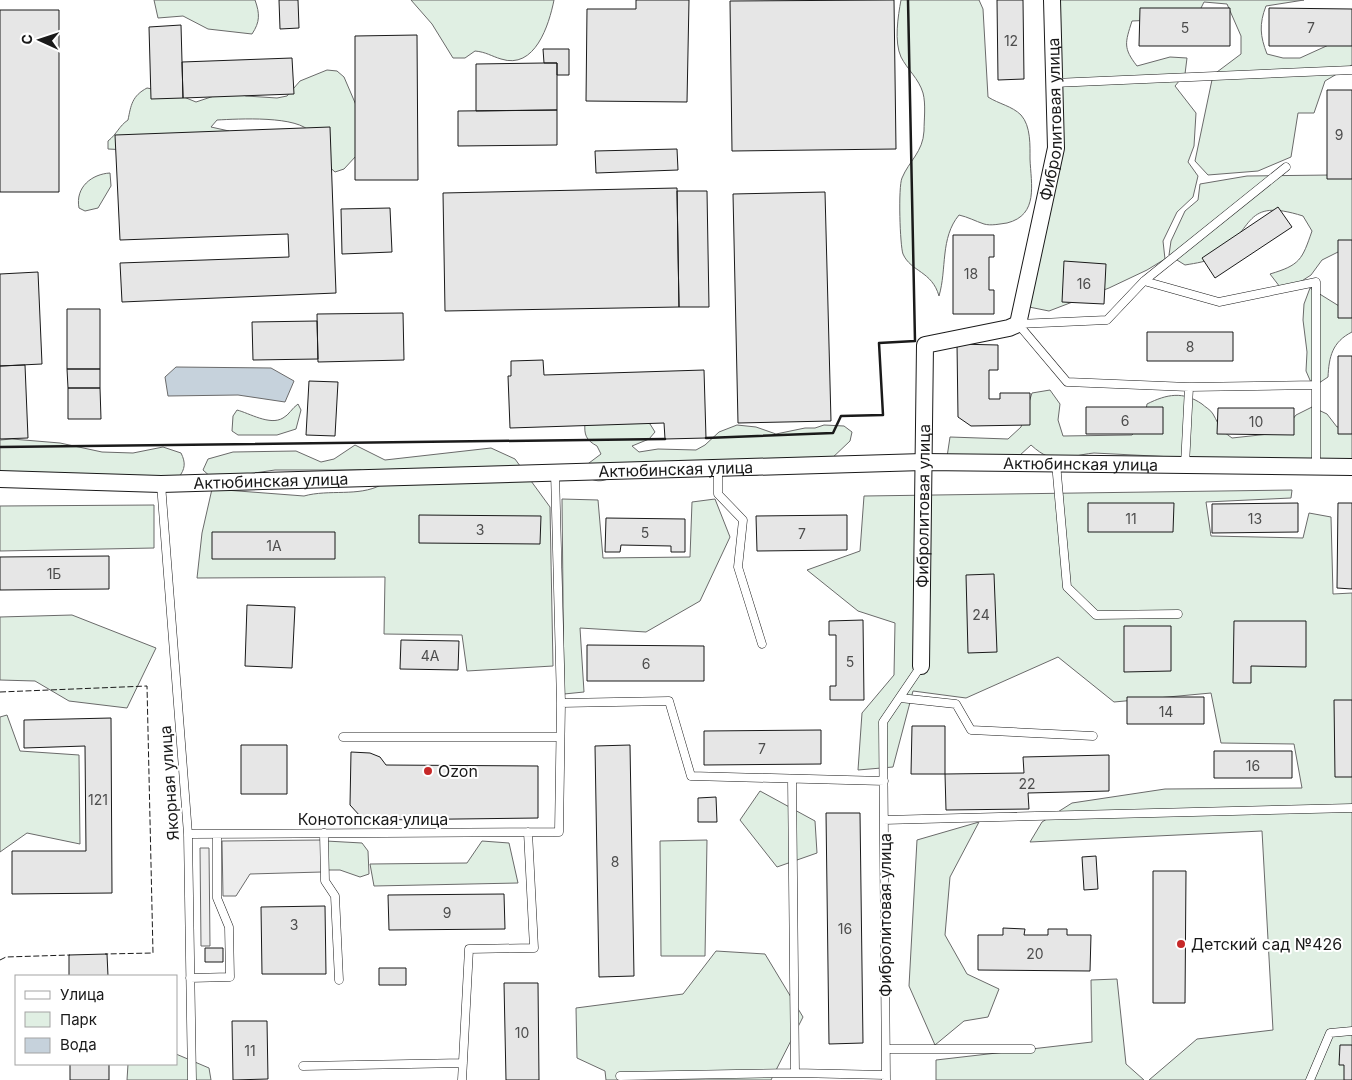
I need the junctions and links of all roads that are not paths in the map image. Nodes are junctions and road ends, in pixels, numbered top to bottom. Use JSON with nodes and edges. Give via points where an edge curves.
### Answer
{"nodes":[{"id":1,"x":1052,"y":0,"type":"edge"},
{"id":2,"x":1352,"y":70,"type":"edge"},
{"id":3,"x":1054,"y":83,"type":"junction"},
{"id":4,"x":1286,"y":167,"type":"dead end"},
{"id":5,"x":1144,"y":281,"type":"junction"},
{"id":6,"x":1018,"y":324,"type":"junction"},
{"id":7,"x":1316,"y":385,"type":"junction"},
{"id":8,"x":1189,"y":387,"type":"junction"},
{"id":9,"x":924,"y":462,"type":"junction"},
{"id":10,"x":1056,"y":463,"type":"junction"},
{"id":11,"x":1185,"y":465,"type":"junction"},
{"id":12,"x":1316,"y":466,"type":"junction"},
{"id":13,"x":1352,"y":466,"type":"edge"},
{"id":14,"x":718,"y":468,"type":"junction"},
{"id":15,"x":555,"y":472,"type":"junction"},
{"id":16,"x":0,"y":479,"type":"edge"},
{"id":17,"x":161,"y":484,"type":"junction"},
{"id":18,"x":1178,"y":614,"type":"dead end"},
{"id":19,"x":762,"y":644,"type":"dead end"},
{"id":20,"x":921,"y":666,"type":"joint"},
{"id":21,"x":900,"y":698,"type":"junction"},
{"id":22,"x":561,"y":703,"type":"junction"},
{"id":23,"x":1092,"y":736,"type":"dead end"},
{"id":24,"x":343,"y":737,"type":"dead end"},
{"id":25,"x":560,"y":737,"type":"junction"},
{"id":26,"x":792,"y":779,"type":"junction"},
{"id":27,"x":884,"y":781,"type":"junction"},
{"id":28,"x":1352,"y":808,"type":"edge"},
{"id":29,"x":884,"y":820,"type":"junction"},
{"id":30,"x":528,"y":832,"type":"junction"},
{"id":31,"x":324,"y":833,"type":"junction"},
{"id":32,"x":188,"y":834,"type":"junction"},
{"id":33,"x":217,"y":834,"type":"junction"},
{"id":34,"x":190,"y":978,"type":"junction"},
{"id":35,"x":339,"y":980,"type":"dead end"},
{"id":36,"x":1352,"y":1031,"type":"edge"},
{"id":37,"x":886,"y":1049,"type":"junction"},
{"id":38,"x":1031,"y":1049,"type":"dead end"},
{"id":39,"x":463,"y":1063,"type":"junction"},
{"id":40,"x":304,"y":1066,"type":"dead end"},
{"id":41,"x":795,"y":1073,"type":"junction"},
{"id":42,"x":620,"y":1076,"type":"dead end"},
{"id":43,"x":886,"y":1077,"type":"edge"},
{"id":44,"x":192,"y":1080,"type":"edge"},
{"id":45,"x":462,"y":1080,"type":"edge"},
{"id":46,"x":1310,"y":1080,"type":"edge"}],
"edges":[{"from":1,"to":3,"type":"street","name":"Фибролитовая улица"},
{"from":2,"to":3,"type":"lane"},
{"from":3,"to":6,"type":"street","name":"Фибролитовая улица","via":[[1056,148]]},
{"from":4,"to":5,"type":"lane"},
{"from":5,"to":6,"type":"lane","via":[[1107,320]]},
{"from":5,"to":7,"type":"lane","via":[[1219,302],[1316,282]]},
{"from":6,"to":8,"type":"lane","via":[[1067,382]]},
{"from":6,"to":9,"type":"street","name":"Фибролитовая улица","via":[[925,345]]},
{"from":7,"to":8,"type":"lane"},
{"from":7,"to":12,"type":"lane"},
{"from":8,"to":11,"type":"lane"},
{"from":9,"to":10,"type":"street","name":"Актюбинская улица"},
{"from":9,"to":14,"type":"street","name":"Актюбинская улица"},
{"from":9,"to":20,"type":"street","name":"Фибролитовая улица"},
{"from":10,"to":11,"type":"street","name":"Актюбинская улица"},
{"from":10,"to":18,"type":"lane","via":[[1067,586],[1096,615]]},
{"from":11,"to":12,"type":"street","name":"Актюбинская улица"},
{"from":12,"to":13,"type":"street","name":"Актюбинская улица"},
{"from":14,"to":15,"type":"street","name":"Актюбинская улица"},
{"from":14,"to":19,"type":"lane","via":[[718,494],[743,520],[738,567]]},
{"from":15,"to":17,"type":"street","name":"Актюбинская улица"},
{"from":15,"to":22,"type":"lane"},
{"from":16,"to":17,"type":"street","name":"Актюбинская улица"},
{"from":17,"to":32,"type":"lane","name":"Якорная улица"},
{"from":20,"to":21,"type":"lane","name":"Фибролитовая улица"},
{"from":21,"to":23,"type":"lane","via":[[956,704],[971,730]]},
{"from":21,"to":27,"type":"lane","name":"Фибролитовая улица","via":[[883,722]]},
{"from":22,"to":25,"type":"lane"},
{"from":22,"to":26,"type":"lane","via":[[669,701],[691,776]]},
{"from":24,"to":25,"type":"lane"},
{"from":25,"to":30,"type":"lane","name":"Конотопская улица","via":[[559,832]]},
{"from":26,"to":27,"type":"lane"},
{"from":26,"to":41,"type":"lane"},
{"from":27,"to":29,"type":"lane","name":"Фибролитовая улица"},
{"from":28,"to":29,"type":"lane"},
{"from":29,"to":37,"type":"lane","name":"Фибролитовая улица"},
{"from":30,"to":31,"type":"lane","name":"Конотопская улица"},
{"from":30,"to":39,"type":"lane","via":[[534,948],[469,949]]},
{"from":31,"to":33,"type":"lane","name":"Конотопская улица"},
{"from":31,"to":35,"type":"lane","via":[[325,881],[335,896]]},
{"from":32,"to":33,"type":"lane","name":"Конотопская улица"},
{"from":32,"to":34,"type":"lane","name":"Якорная улица"},
{"from":33,"to":34,"type":"lane","via":[[217,898],[230,927],[230,977]]},
{"from":34,"to":44,"type":"lane","name":"Якорная улица"},
{"from":36,"to":46,"type":"lane","via":[[1330,1032]]},
{"from":37,"to":38,"type":"lane"},
{"from":37,"to":43,"type":"lane","name":"Фибролитовая улица"},
{"from":39,"to":40,"type":"lane"},
{"from":39,"to":45,"type":"lane"},
{"from":41,"to":42,"type":"lane"},
{"from":41,"to":43,"type":"lane"}]}
